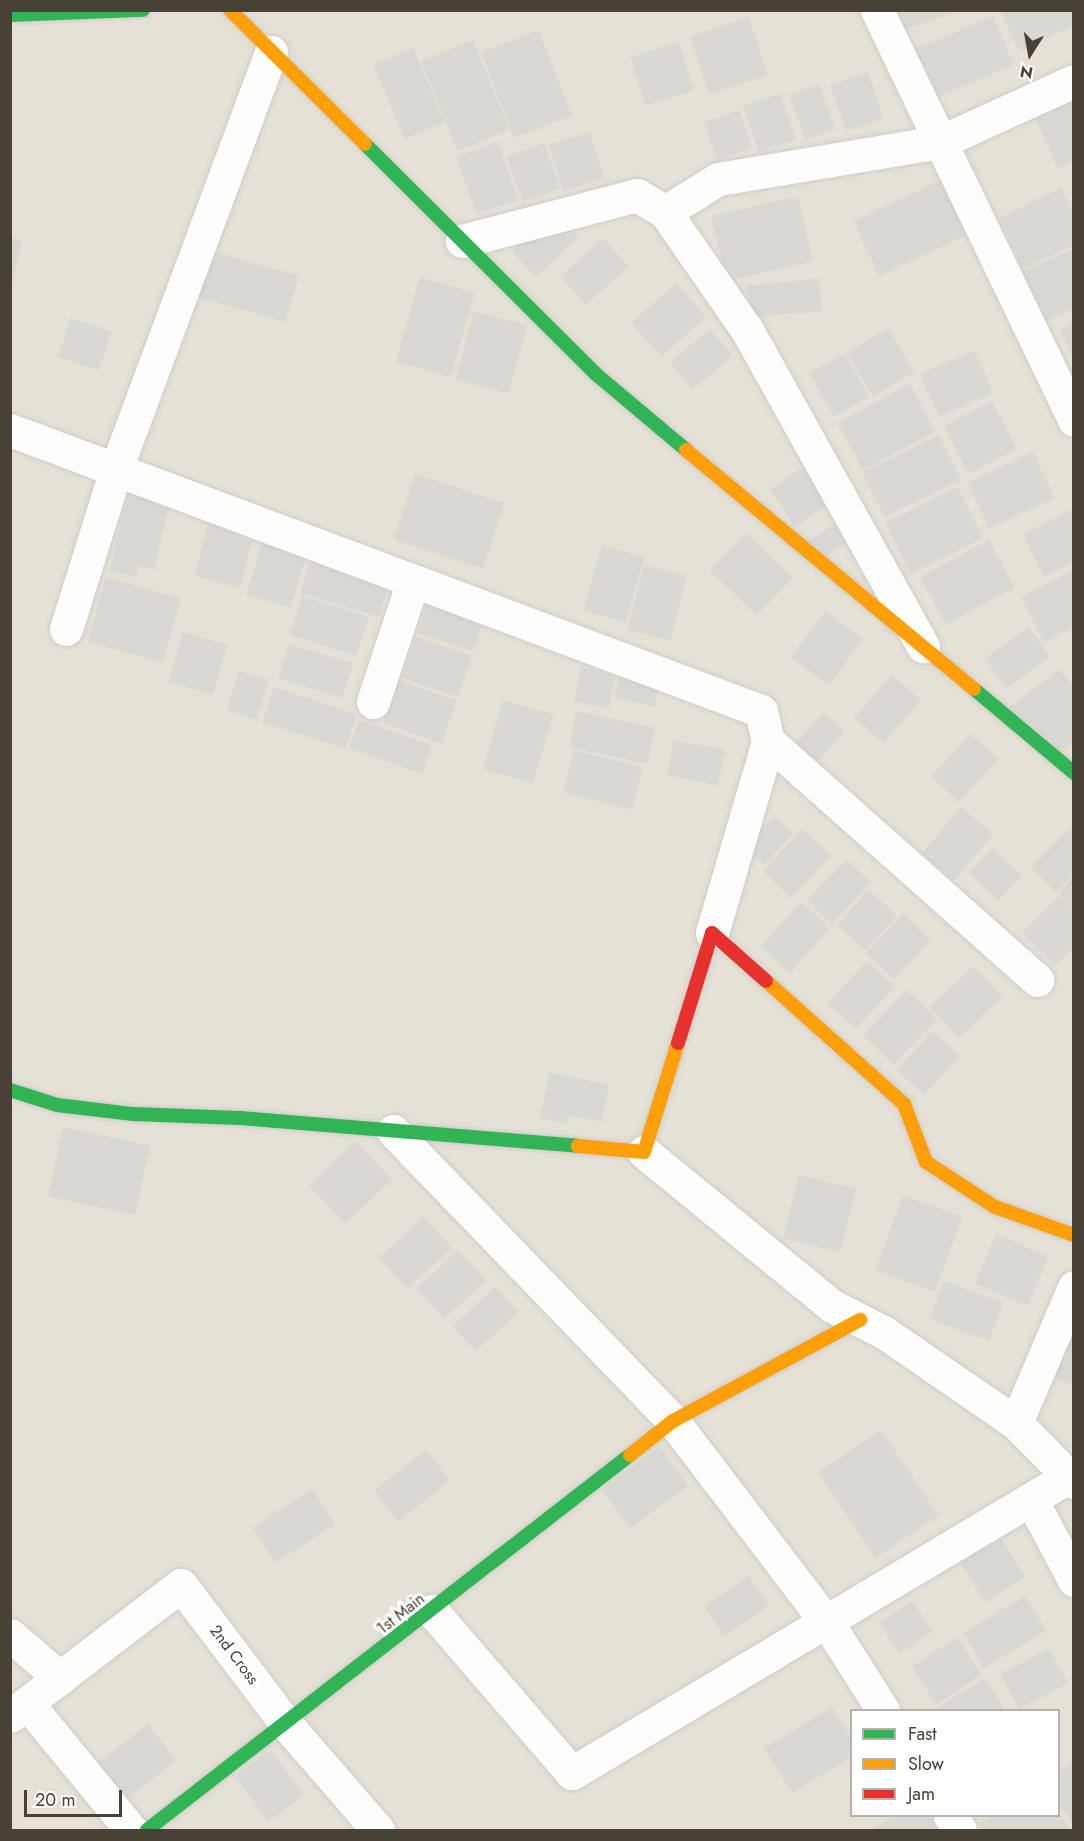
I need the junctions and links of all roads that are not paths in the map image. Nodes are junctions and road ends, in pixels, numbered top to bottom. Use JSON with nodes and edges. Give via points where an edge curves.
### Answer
{"nodes":[{"id":1,"x":143,"y":10,"type":"edge"},
{"id":2,"x":230,"y":10,"type":"edge"},
{"id":3,"x":877,"y":10,"type":"edge"},
{"id":4,"x":10,"y":15,"type":"edge"},
{"id":5,"x":271,"y":52,"type":"junction"},
{"id":6,"x":1074,"y":81,"type":"edge"},
{"id":7,"x":940,"y":142,"type":"junction"},
{"id":8,"x":665,"y":212,"type":"junction"},
{"id":9,"x":462,"y":241,"type":"junction"},
{"id":10,"x":1074,"y":420,"type":"edge"},
{"id":11,"x":10,"y":430,"type":"edge"},
{"id":12,"x":116,"y":469,"type":"junction"},
{"id":13,"x":413,"y":580,"type":"junction"},
{"id":14,"x":66,"y":628,"type":"dead end"},
{"id":15,"x":924,"y":647,"type":"junction"},
{"id":16,"x":373,"y":702,"type":"dead end"},
{"id":17,"x":768,"y":741,"type":"junction"},
{"id":18,"x":1074,"y":773,"type":"edge"},
{"id":19,"x":712,"y":933,"type":"junction"},
{"id":20,"x":1037,"y":980,"type":"dead end"},
{"id":21,"x":10,"y":1090,"type":"edge"},
{"id":22,"x":393,"y":1131,"type":"junction"},
{"id":23,"x":644,"y":1152,"type":"junction"},
{"id":24,"x":1074,"y":1235,"type":"edge"},
{"id":25,"x":1074,"y":1287,"type":"edge"},
{"id":26,"x":860,"y":1320,"type":"junction"},
{"id":27,"x":672,"y":1420,"type":"junction"},
{"id":28,"x":1016,"y":1423,"type":"junction"},
{"id":29,"x":1070,"y":1480,"type":"edge"},
{"id":30,"x":1030,"y":1499,"type":"junction"},
{"id":31,"x":1074,"y":1580,"type":"edge"},
{"id":32,"x":432,"y":1611,"type":"junction"},
{"id":33,"x":825,"y":1621,"type":"junction"},
{"id":34,"x":10,"y":1635,"type":"edge"},
{"id":35,"x":60,"y":1678,"type":"junction"},
{"id":36,"x":19,"y":1709,"type":"edge"},
{"id":37,"x":883,"y":1709,"type":"edge"},
{"id":38,"x":287,"y":1725,"type":"junction"},
{"id":39,"x":951,"y":1817,"type":"edge"},
{"id":40,"x":131,"y":1830,"type":"edge"},
{"id":41,"x":147,"y":1830,"type":"edge"},
{"id":42,"x":378,"y":1830,"type":"edge"},
{"id":43,"x":960,"y":1830,"type":"edge"}],
"edges":[{"from":1,"to":4,"type":"street"},
{"from":2,"to":5,"type":"street"},
{"from":3,"to":7,"type":"street"},
{"from":5,"to":9,"type":"street"},
{"from":5,"to":12,"type":"street"},
{"from":6,"to":7,"type":"street"},
{"from":7,"to":8,"type":"street","via":[[718,179]]},
{"from":7,"to":10,"type":"street"},
{"from":8,"to":9,"type":"street","via":[[637,195]]},
{"from":8,"to":15,"type":"street","via":[[747,330]]},
{"from":9,"to":15,"type":"street","via":[[597,375]]},
{"from":11,"to":12,"type":"street"},
{"from":12,"to":13,"type":"street"},
{"from":12,"to":14,"type":"street"},
{"from":13,"to":16,"type":"street"},
{"from":13,"to":17,"type":"street","via":[[761,711]]},
{"from":15,"to":18,"type":"street"},
{"from":17,"to":19,"type":"street"},
{"from":17,"to":20,"type":"street"},
{"from":19,"to":23,"type":"street"},
{"from":19,"to":24,"type":"street","via":[[904,1104],[926,1162],[995,1207]]},
{"from":21,"to":22,"type":"street","via":[[57,1105],[133,1114]]},
{"from":22,"to":23,"type":"street"},
{"from":22,"to":27,"type":"street"},
{"from":23,"to":26,"type":"street","via":[[832,1306]]},
{"from":25,"to":28,"type":"street"},
{"from":26,"to":27,"type":"street","name":"1st Main"},
{"from":26,"to":28,"type":"street"},
{"from":27,"to":32,"type":"street","name":"1st Main"},
{"from":27,"to":33,"type":"street"},
{"from":28,"to":29,"type":"street"},
{"from":29,"to":30,"type":"street"},
{"from":30,"to":31,"type":"street"},
{"from":30,"to":33,"type":"street"},
{"from":32,"to":33,"type":"street","via":[[572,1773]]},
{"from":32,"to":38,"type":"street","name":"1st Main"},
{"from":33,"to":37,"type":"street"},
{"from":34,"to":35,"type":"street"},
{"from":35,"to":36,"type":"street"},
{"from":35,"to":38,"type":"street","name":"2nd Cross","via":[[181,1585]]},
{"from":36,"to":40,"type":"street"},
{"from":38,"to":41,"type":"street","name":"1st Main"},
{"from":38,"to":42,"type":"street","name":"2nd Cross"},
{"from":39,"to":43,"type":"street"}]}
